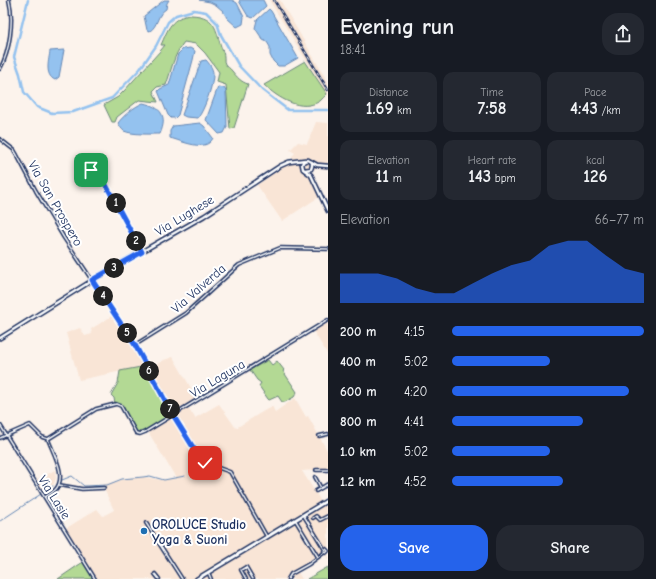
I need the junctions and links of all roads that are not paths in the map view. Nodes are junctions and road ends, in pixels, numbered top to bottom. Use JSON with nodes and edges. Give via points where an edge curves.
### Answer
{"nodes":[{"id":1,"x":9,"y":0,"type":"edge"},
{"id":2,"x":0,"y":69,"type":"edge"},
{"id":3,"x":0,"y":139,"type":"edge"},
{"id":4,"x":305,"y":160,"type":"junction"},
{"id":5,"x":296,"y":161,"type":"junction"},
{"id":6,"x":312,"y":162,"type":"junction"},
{"id":7,"x":317,"y":165,"type":"junction"},
{"id":8,"x":328,"y":167,"type":"edge"},
{"id":9,"x":304,"y":168,"type":"junction"},
{"id":10,"x":311,"y":168,"type":"junction"},
{"id":11,"x":91,"y":170,"type":"dead end"},
{"id":12,"x":311,"y":175,"type":"junction"},
{"id":13,"x":328,"y":211,"type":"edge"},
{"id":14,"x":328,"y":249,"type":"edge"},
{"id":15,"x":142,"y":252,"type":"junction"},
{"id":16,"x":92,"y":280,"type":"junction"},
{"id":17,"x":328,"y":320,"type":"edge"},
{"id":18,"x":0,"y":338,"type":"edge"},
{"id":19,"x":135,"y":345,"type":"junction"},
{"id":20,"x":173,"y":415,"type":"junction"},
{"id":21,"x":0,"y":425,"type":"edge"},
{"id":22,"x":328,"y":434,"type":"edge"},
{"id":23,"x":6,"y":435,"type":"junction"},
{"id":24,"x":318,"y":436,"type":"dead end"},
{"id":25,"x":0,"y":438,"type":"edge"},
{"id":26,"x":48,"y":439,"type":"junction"},
{"id":27,"x":316,"y":470,"type":"dead end"},
{"id":28,"x":328,"y":470,"type":"edge"},
{"id":29,"x":315,"y":477,"type":"dead end"},
{"id":30,"x":328,"y":484,"type":"edge"},
{"id":31,"x":59,"y":485,"type":"junction"},
{"id":32,"x":104,"y":488,"type":"dead end"},
{"id":33,"x":321,"y":488,"type":"junction"},
{"id":34,"x":316,"y":491,"type":"dead end"},
{"id":35,"x":45,"y":497,"type":"junction"},
{"id":36,"x":328,"y":500,"type":"edge"},
{"id":37,"x":304,"y":515,"type":"junction"},
{"id":38,"x":328,"y":516,"type":"edge"},
{"id":39,"x":313,"y":518,"type":"dead end"},
{"id":40,"x":295,"y":520,"type":"junction"},
{"id":41,"x":146,"y":522,"type":"dead end"},
{"id":42,"x":267,"y":537,"type":"junction"},
{"id":43,"x":326,"y":551,"type":"edge"},
{"id":44,"x":328,"y":556,"type":"edge"},
{"id":45,"x":318,"y":557,"type":"junction"},
{"id":46,"x":208,"y":573,"type":"junction"},
{"id":47,"x":155,"y":574,"type":"dead end"},
{"id":48,"x":211,"y":578,"type":"edge"},
{"id":49,"x":95,"y":579,"type":"edge"},
{"id":50,"x":159,"y":579,"type":"edge"},
{"id":51,"x":182,"y":579,"type":"edge"},
{"id":52,"x":197,"y":579,"type":"edge"},
{"id":53,"x":246,"y":579,"type":"edge"},
{"id":54,"x":253,"y":579,"type":"edge"},
{"id":55,"x":288,"y":579,"type":"edge"}],
"edges":[{"from":1,"to":2,"type":"street","via":[[8,46]]},
{"from":3,"to":16,"type":"street","name":"Via San Prospero","via":[[14,150],[64,238]]},
{"from":4,"to":5,"type":"main road","name":"Via Lughese"},
{"from":4,"to":6,"type":"main road","name":"Via Lughese"},
{"from":4,"to":9,"type":"main road"},
{"from":5,"to":9,"type":"main road"},
{"from":5,"to":15,"type":"main road","name":"Via Lughese","via":[[280,166],[204,216]]},
{"from":6,"to":7,"type":"main road","name":"Via Lughese"},
{"from":6,"to":10,"type":"main road"},
{"from":7,"to":8,"type":"main road"},
{"from":7,"to":10,"type":"main road"},
{"from":9,"to":10,"type":"main road"},
{"from":9,"to":12,"type":"main road"},
{"from":10,"to":12,"type":"main road"},
{"from":11,"to":15,"type":"street","via":[[98,170]]},
{"from":12,"to":13,"type":"main road"},
{"from":14,"to":19,"type":"street","name":"Via Valverda","via":[[280,248],[239,266],[186,313]]},
{"from":15,"to":16,"type":"main road","name":"Via Lughese"},
{"from":16,"to":18,"type":"main road","name":"Via Lughese"},
{"from":16,"to":19,"type":"street"},
{"from":17,"to":20,"type":"street","name":"Via Laguna"},
{"from":19,"to":20,"type":"street"},
{"from":20,"to":26,"type":"street","name":"Via Laguna","via":[[140,434],[136,433],[121,406],[116,404],[96,409]]},
{"from":20,"to":42,"type":"street","via":[[201,460],[230,472]]},
{"from":21,"to":23,"type":"street","name":"Via Lasie"},
{"from":22,"to":24,"type":"street"},
{"from":23,"to":25,"type":"street"},
{"from":23,"to":26,"type":"street","via":[[30,425],[42,437]]},
{"from":23,"to":35,"type":"street","name":"Via Lasie"},
{"from":26,"to":31,"type":"street","via":[[60,475]]},
{"from":27,"to":28,"type":"street"},
{"from":29,"to":33,"type":"street"},
{"from":30,"to":33,"type":"street"},
{"from":31,"to":32,"type":"street","via":[[82,489]]},
{"from":31,"to":35,"type":"street","via":[[53,493]]},
{"from":33,"to":34,"type":"street"},
{"from":35,"to":49,"type":"street","name":"Via Lasie"},
{"from":36,"to":37,"type":"main road"},
{"from":37,"to":40,"type":"main road"},
{"from":37,"to":43,"type":"street"},
{"from":38,"to":39,"type":"street","via":[[320,520],[316,516]]},
{"from":40,"to":42,"type":"main road"},
{"from":40,"to":45,"type":"street"},
{"from":41,"to":51,"type":"street"},
{"from":42,"to":46,"type":"main road"},
{"from":43,"to":44,"type":"street"},
{"from":43,"to":45,"type":"street"},
{"from":45,"to":55,"type":"street","via":[[291,574]]},
{"from":46,"to":48,"type":"street"},
{"from":46,"to":52,"type":"main road"},
{"from":47,"to":50,"type":"street"},
{"from":53,"to":54,"type":"street","via":[[241,570],[246,567]]}]}
